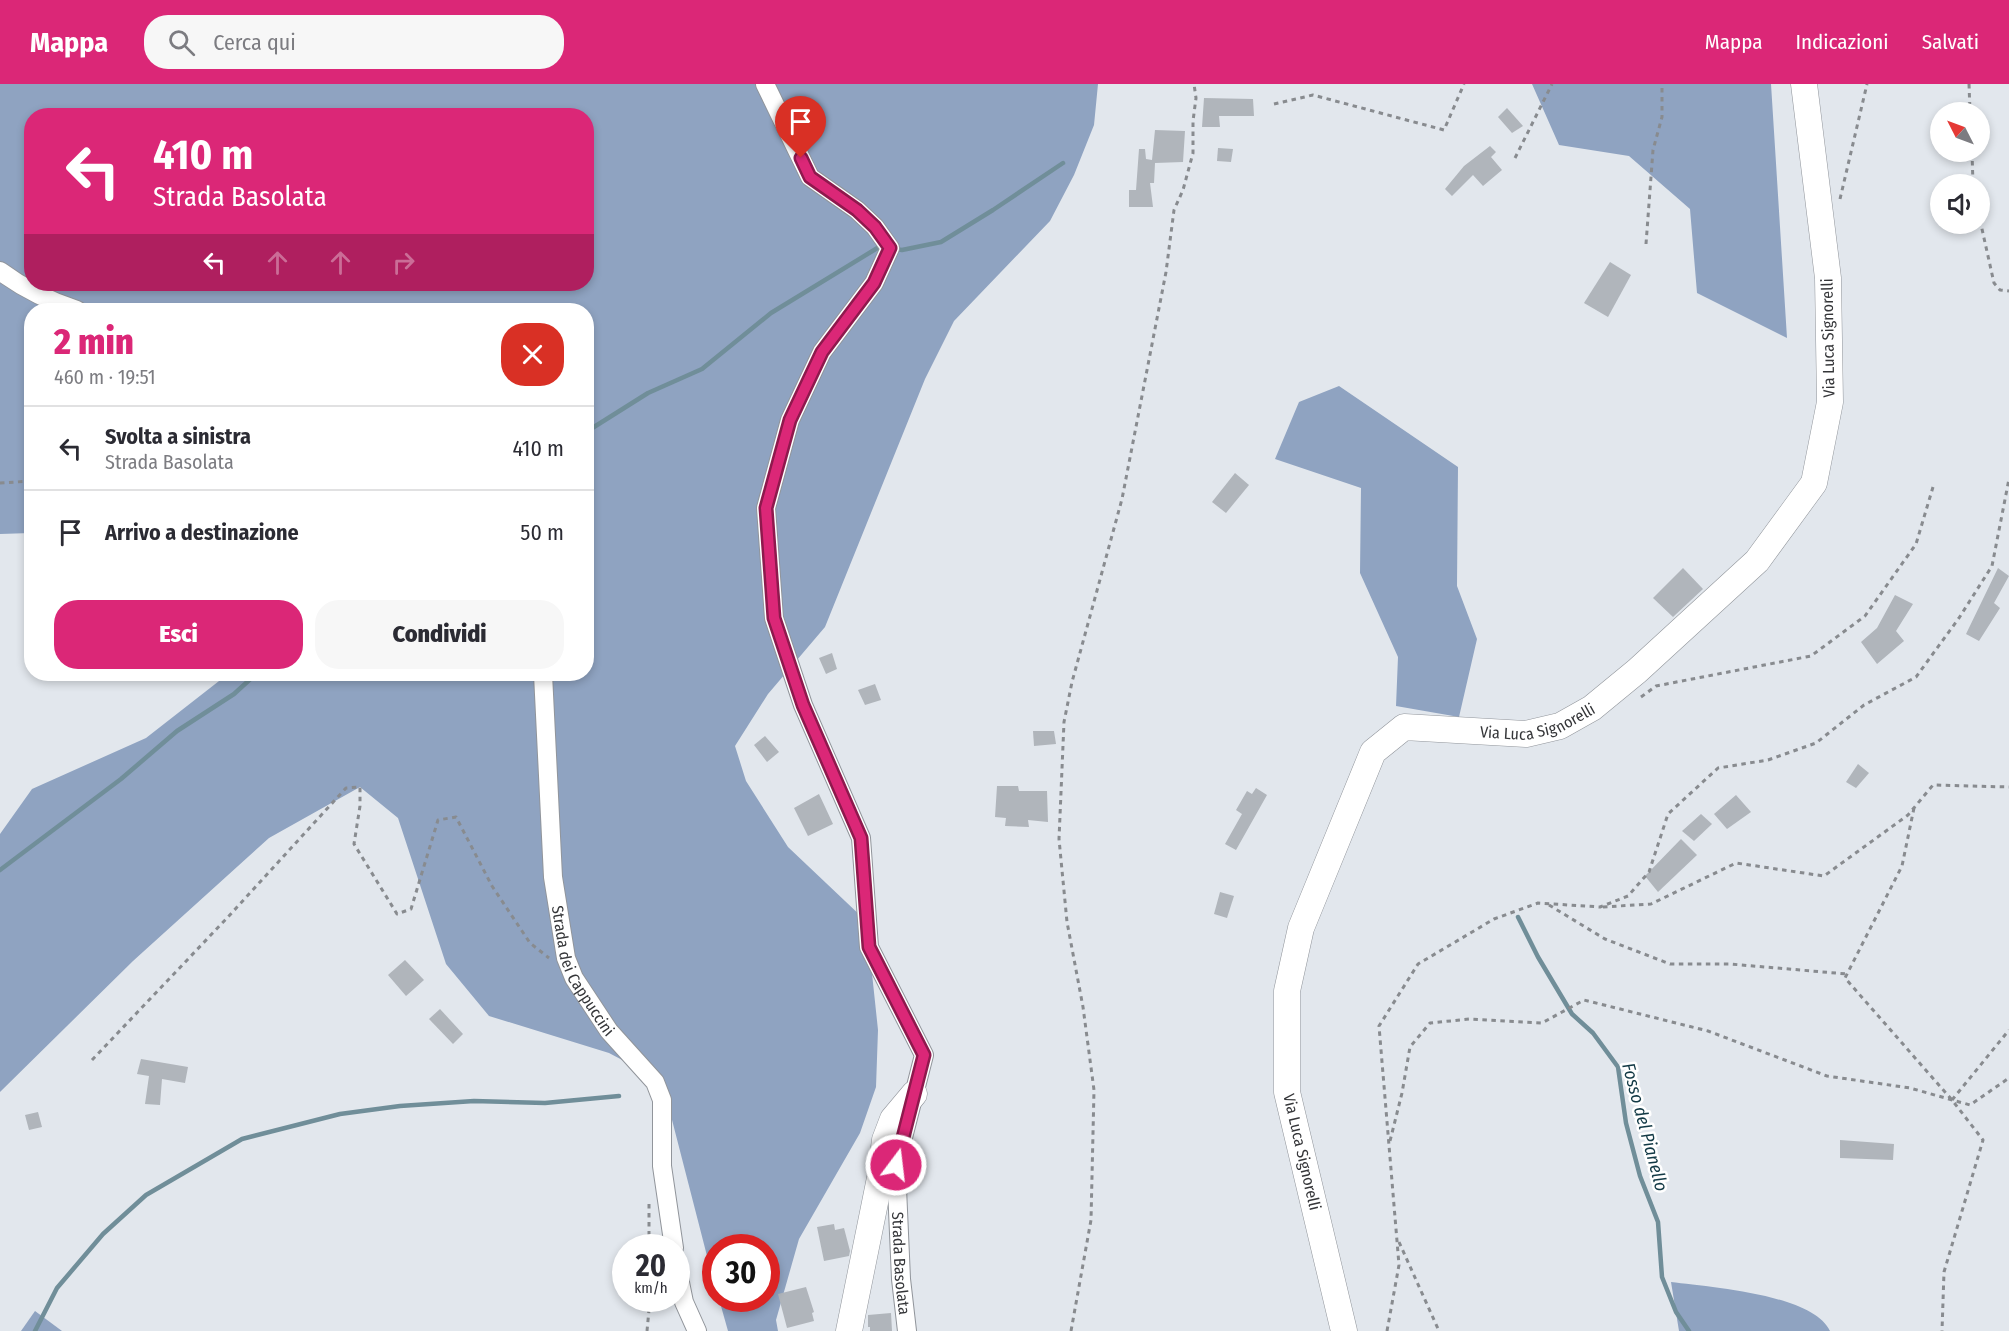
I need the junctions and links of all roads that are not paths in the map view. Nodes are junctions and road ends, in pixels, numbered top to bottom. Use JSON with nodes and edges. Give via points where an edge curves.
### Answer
{"nodes":[{"id":1,"x":765,"y":84,"type":"edge"},
{"id":2,"x":1804,"y":84,"type":"edge"},
{"id":3,"x":0,"y":271,"type":"edge"},
{"id":4,"x":24,"y":287,"type":"edge"},
{"id":5,"x":31,"y":291,"type":"edge"},
{"id":6,"x":54,"y":303,"type":"edge"},
{"id":7,"x":543,"y":681,"type":"edge"},
{"id":8,"x":914,"y":1094,"type":"junction"},
{"id":9,"x":671,"y":1234,"type":"edge"},
{"id":10,"x":688,"y":1312,"type":"edge"},
{"id":11,"x":697,"y":1331,"type":"edge"},
{"id":12,"x":849,"y":1331,"type":"edge"},
{"id":13,"x":907,"y":1331,"type":"edge"},
{"id":14,"x":1344,"y":1331,"type":"edge"}],
"edges":[{"from":1,"to":8,"type":"street","name":"Strada Basolata","via":[[810,177],[857,210],[890,248],[874,283],[822,352],[790,420],[766,508],[774,618],[803,705],[861,838],[869,947],[924,1055]]},
{"from":2,"to":14,"type":"main road","name":"Via Luca Signorelli","via":[[1828,290],[1830,402],[1814,483],[1758,561],[1592,708],[1560,726],[1526,734],[1404,727],[1373,752],[1301,928],[1287,992],[1287,1092]]},
{"from":3,"to":4,"type":"street"},
{"from":5,"to":6,"type":"street"},
{"from":7,"to":9,"type":"street","name":"Strada dei Cappuccini","via":[[553,877],[566,958],[574,978],[609,1031],[655,1082],[662,1100],[662,1166]]},
{"from":8,"to":12,"type":"main road","via":[[893,1119],[885,1140]]},
{"from":8,"to":13,"type":"street","name":"Strada Basolata","via":[[896,1165]]},
{"from":10,"to":11,"type":"street"}]}
